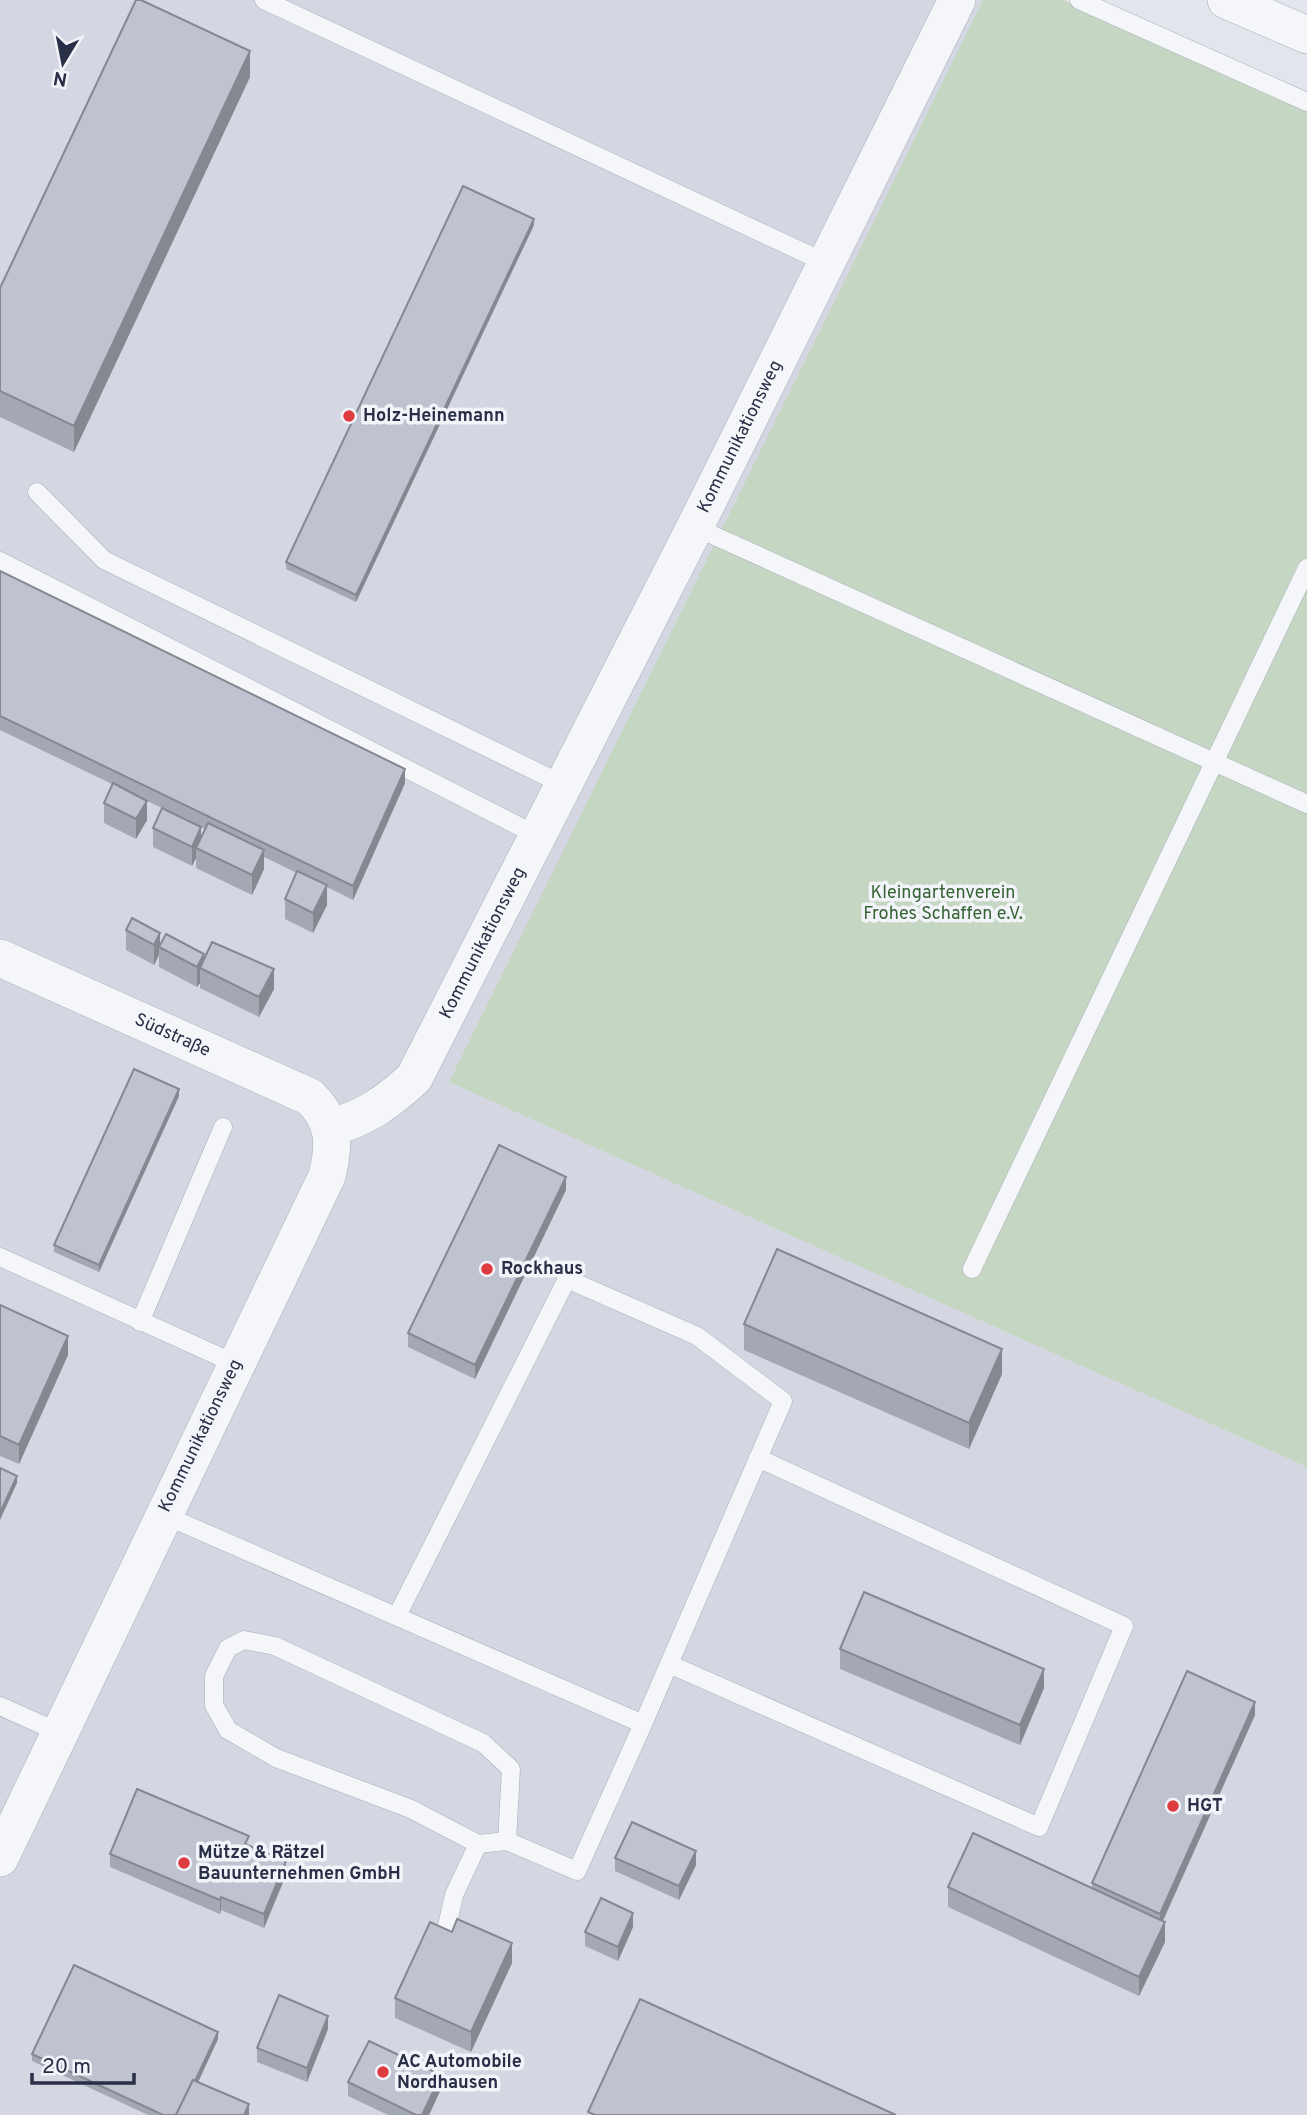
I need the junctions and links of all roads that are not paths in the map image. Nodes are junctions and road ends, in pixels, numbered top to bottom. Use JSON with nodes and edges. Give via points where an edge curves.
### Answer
{"nodes":[{"id":1,"x":264,"y":0,"type":"edge"},
{"id":2,"x":957,"y":0,"type":"edge"},
{"id":3,"x":1079,"y":0,"type":"edge"},
{"id":4,"x":1226,"y":0,"type":"edge"},
{"id":5,"x":1307,"y":35,"type":"edge"},
{"id":6,"x":1307,"y":102,"type":"edge"},
{"id":7,"x":826,"y":263,"type":"junction"},
{"id":8,"x":37,"y":492,"type":"dead end"},
{"id":9,"x":695,"y":527,"type":"junction"},
{"id":10,"x":0,"y":561,"type":"edge"},
{"id":11,"x":1307,"y":568,"type":"edge"},
{"id":12,"x":1215,"y":762,"type":"junction"},
{"id":13,"x":564,"y":785,"type":"junction"},
{"id":14,"x":1307,"y":804,"type":"edge"},
{"id":15,"x":538,"y":836,"type":"junction"},
{"id":16,"x":0,"y":958,"type":"edge"},
{"id":17,"x":223,"y":1127,"type":"dead end"},
{"id":18,"x":332,"y":1127,"type":"junction"},
{"id":19,"x":0,"y":1257,"type":"edge"},
{"id":20,"x":972,"y":1269,"type":"dead end"},
{"id":21,"x":140,"y":1322,"type":"junction"},
{"id":22,"x":236,"y":1364,"type":"junction"},
{"id":23,"x":758,"y":1458,"type":"junction"},
{"id":24,"x":164,"y":1515,"type":"junction"},
{"id":25,"x":397,"y":1616,"type":"junction"},
{"id":26,"x":669,"y":1664,"type":"junction"},
{"id":27,"x":0,"y":1706,"type":"edge"},
{"id":28,"x":643,"y":1724,"type":"junction"},
{"id":29,"x":58,"y":1732,"type":"junction"},
{"id":30,"x":9,"y":1812,"type":"edge"},
{"id":31,"x":507,"y":1841,"type":"junction"},
{"id":32,"x":478,"y":1844,"type":"junction"},
{"id":33,"x":0,"y":1858,"type":"edge"},
{"id":34,"x":447,"y":1926,"type":"edge"}],
"edges":[{"from":1,"to":7,"type":"lane"},
{"from":2,"to":7,"type":"street","name":"Kommunikationsweg"},
{"from":3,"to":6,"type":"lane"},
{"from":4,"to":5,"type":"street"},
{"from":7,"to":9,"type":"street","name":"Kommunikationsweg"},
{"from":8,"to":13,"type":"lane","via":[[104,560]]},
{"from":9,"to":12,"type":"lane"},
{"from":9,"to":13,"type":"street","name":"Kommunikationsweg"},
{"from":10,"to":15,"type":"lane"},
{"from":11,"to":12,"type":"lane"},
{"from":12,"to":14,"type":"lane"},
{"from":12,"to":20,"type":"lane"},
{"from":13,"to":15,"type":"street","name":"Kommunikationsweg"},
{"from":15,"to":18,"type":"street","name":"Kommunikationsweg","via":[[414,1078],[386,1104]]},
{"from":16,"to":18,"type":"street","name":"Südstraße","via":[[310,1097]]},
{"from":17,"to":21,"type":"lane"},
{"from":18,"to":22,"type":"street","name":"Kommunikationsweg","via":[[334,1149],[327,1176]]},
{"from":19,"to":21,"type":"lane"},
{"from":21,"to":22,"type":"lane"},
{"from":22,"to":24,"type":"street","name":"Kommunikationsweg"},
{"from":23,"to":25,"type":"lane","via":[[783,1401],[697,1336],[567,1279]]},
{"from":23,"to":26,"type":"lane"},
{"from":23,"to":26,"type":"lane","via":[[1124,1626],[1039,1826]]},
{"from":24,"to":25,"type":"lane"},
{"from":24,"to":29,"type":"street","name":"Kommunikationsweg"},
{"from":25,"to":28,"type":"lane"},
{"from":26,"to":28,"type":"lane"},
{"from":27,"to":29,"type":"lane"},
{"from":28,"to":31,"type":"lane","via":[[578,1871]]},
{"from":29,"to":30,"type":"street","name":"Kommunikationsweg"},
{"from":30,"to":33,"type":"street","name":"Kommunikationsweg"},
{"from":31,"to":32,"type":"lane"},
{"from":31,"to":32,"type":"lane","via":[[511,1769],[483,1743],[275,1646],[244,1640],[228,1648],[214,1676],[214,1705],[228,1730],[276,1758],[411,1809]]},
{"from":32,"to":34,"type":"lane","via":[[454,1895]]}]}
